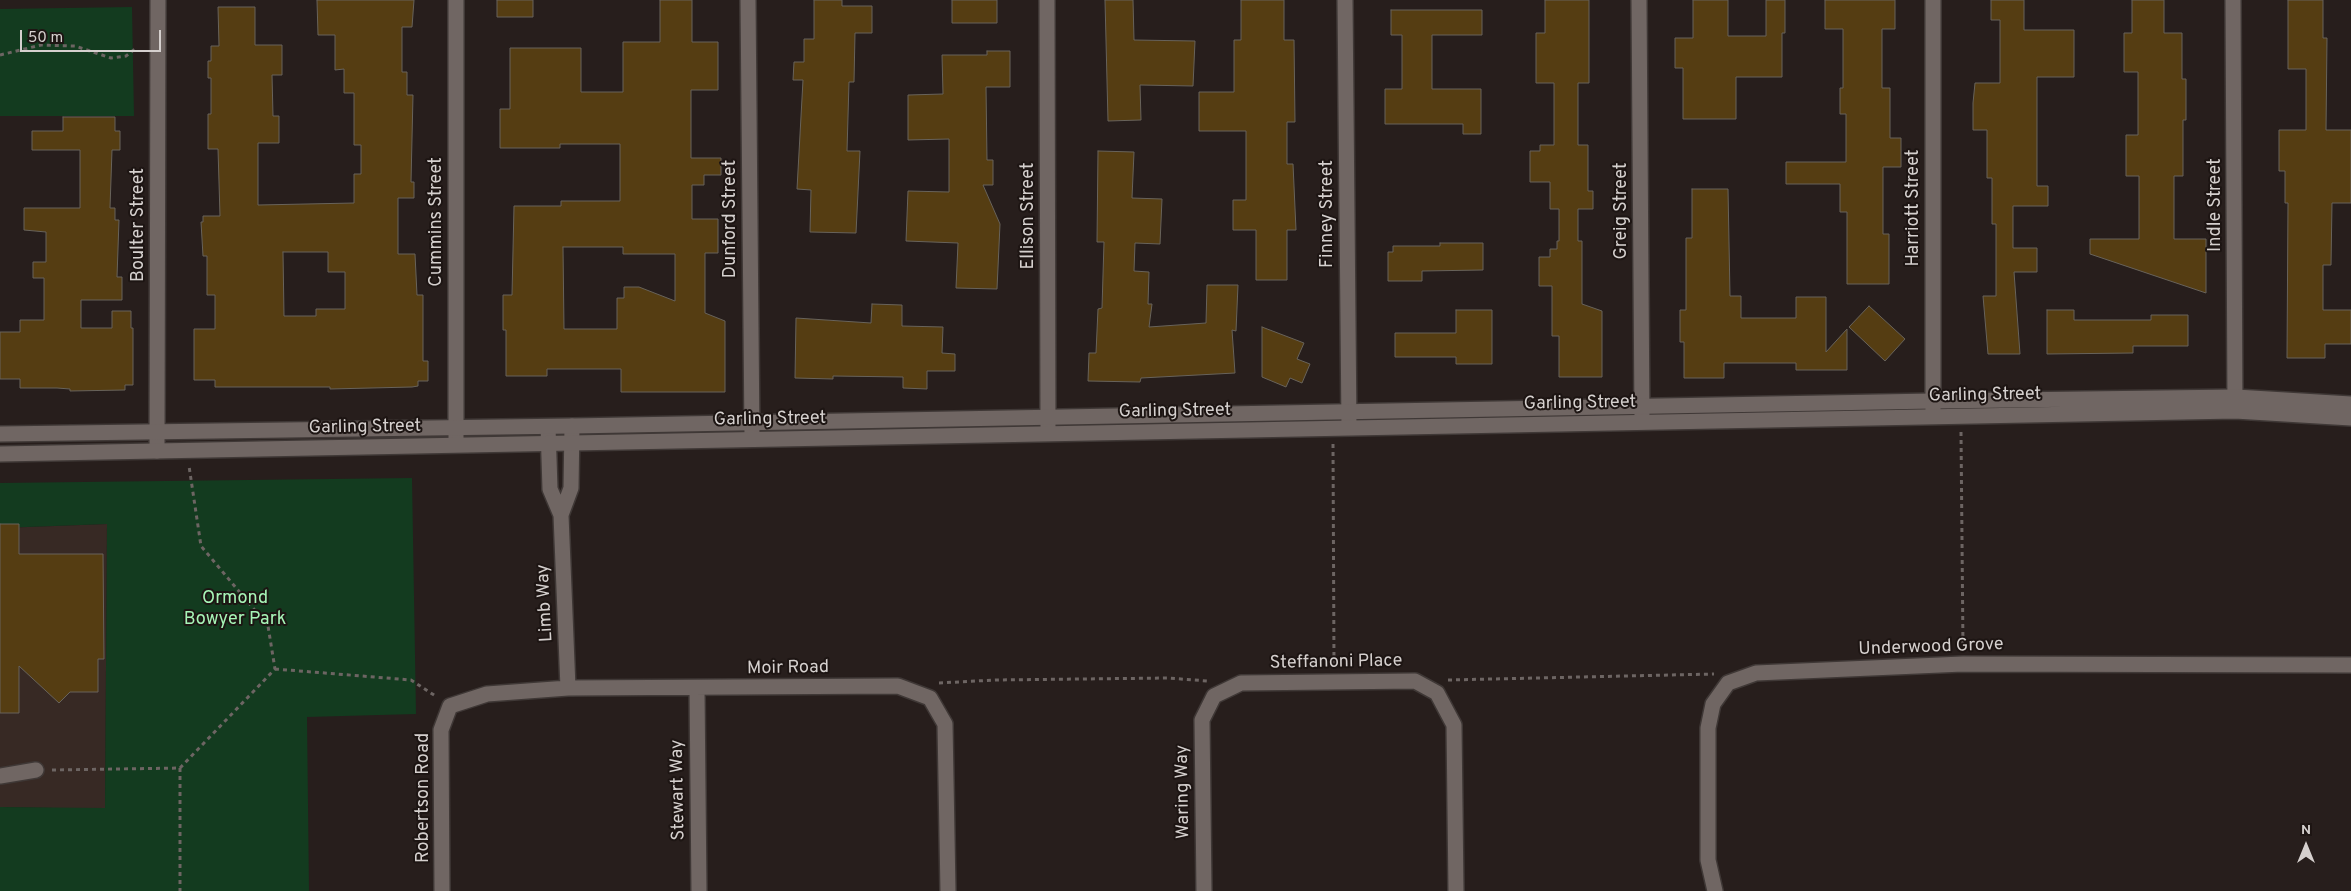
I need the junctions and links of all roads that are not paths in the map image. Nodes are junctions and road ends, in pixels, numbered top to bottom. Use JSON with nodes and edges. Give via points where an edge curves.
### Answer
{"nodes":[{"id":1,"x":158,"y":0,"type":"edge"},
{"id":2,"x":456,"y":0,"type":"edge"},
{"id":3,"x":748,"y":0,"type":"edge"},
{"id":4,"x":1047,"y":0,"type":"edge"},
{"id":5,"x":1345,"y":0,"type":"edge"},
{"id":6,"x":1639,"y":0,"type":"edge"},
{"id":7,"x":1933,"y":0,"type":"edge"},
{"id":8,"x":2233,"y":0,"type":"edge"},
{"id":9,"x":2236,"y":404,"type":"junction"},
{"id":10,"x":2351,"y":404,"type":"edge"},
{"id":11,"x":1933,"y":408,"type":"junction"},
{"id":12,"x":1641,"y":414,"type":"junction"},
{"id":13,"x":1048,"y":416,"type":"junction"},
{"id":14,"x":2351,"y":418,"type":"edge"},
{"id":15,"x":1349,"y":420,"type":"junction"},
{"id":16,"x":752,"y":422,"type":"junction"},
{"id":17,"x":548,"y":426,"type":"junction"},
{"id":18,"x":572,"y":426,"type":"junction"},
{"id":19,"x":456,"y":428,"type":"junction"},
{"id":20,"x":157,"y":431,"type":"junction"},
{"id":21,"x":1048,"y":433,"type":"junction"},
{"id":22,"x":0,"y":434,"type":"edge"},
{"id":23,"x":752,"y":438,"type":"junction"},
{"id":24,"x":548,"y":443,"type":"junction"},
{"id":25,"x":572,"y":443,"type":"junction"},
{"id":26,"x":456,"y":444,"type":"junction"},
{"id":27,"x":157,"y":451,"type":"junction"},
{"id":28,"x":0,"y":454,"type":"edge"},
{"id":29,"x":560,"y":515,"type":"junction"},
{"id":30,"x":2351,"y":665,"type":"edge"},
{"id":31,"x":568,"y":688,"type":"junction"},
{"id":32,"x":697,"y":689,"type":"junction"},
{"id":33,"x":1214,"y":689,"type":"joint"},
{"id":34,"x":450,"y":706,"type":"joint"},
{"id":35,"x":36,"y":770,"type":"road end"},
{"id":36,"x":0,"y":776,"type":"edge"},
{"id":37,"x":442,"y":891,"type":"edge"},
{"id":38,"x":699,"y":891,"type":"edge"},
{"id":39,"x":948,"y":891,"type":"edge"},
{"id":40,"x":1204,"y":891,"type":"edge"},
{"id":41,"x":1456,"y":891,"type":"edge"},
{"id":42,"x":1715,"y":891,"type":"edge"}],
"edges":[{"from":1,"to":20,"type":"street","name":"Boulter Street"},
{"from":2,"to":19,"type":"street","name":"Cummins Street"},
{"from":3,"to":16,"type":"street","name":"Dunford Street"},
{"from":4,"to":13,"type":"street","name":"Ellison Street"},
{"from":5,"to":15,"type":"street","name":"Finney Street"},
{"from":6,"to":12,"type":"street","name":"Greig Street"},
{"from":7,"to":11,"type":"street","name":"Harriott Street"},
{"from":8,"to":9,"type":"street","name":"Indle Street"},
{"from":9,"to":10,"type":"street","name":"Garling Street"},
{"from":9,"to":11,"type":"street","name":"Garling Street"},
{"from":9,"to":14,"type":"street","name":"Garling Street"},
{"from":11,"to":12,"type":"street","name":"Garling Street"},
{"from":12,"to":15,"type":"street","name":"Garling Street"},
{"from":13,"to":15,"type":"street","name":"Garling Street"},
{"from":13,"to":16,"type":"street","name":"Garling Street"},
{"from":13,"to":21,"type":"street","name":"Ellison Street"},
{"from":15,"to":21,"type":"street","name":"Garling Street"},
{"from":16,"to":18,"type":"street","name":"Garling Street"},
{"from":16,"to":23,"type":"street","name":"Dunford Street"},
{"from":17,"to":18,"type":"street","name":"Garling Street"},
{"from":17,"to":19,"type":"street","name":"Garling Street"},
{"from":17,"to":24,"type":"street","name":"Limb Way"},
{"from":18,"to":25,"type":"street","name":"Limb Way"},
{"from":19,"to":20,"type":"street","name":"Garling Street"},
{"from":19,"to":26,"type":"street","name":"Cummins Street"},
{"from":20,"to":22,"type":"street","name":"Garling Street"},
{"from":20,"to":27,"type":"street","name":"Boulter Street"},
{"from":21,"to":23,"type":"street","name":"Garling Street"},
{"from":23,"to":25,"type":"street","name":"Garling Street"},
{"from":24,"to":25,"type":"street","name":"Garling Street"},
{"from":24,"to":26,"type":"street","name":"Garling Street"},
{"from":24,"to":29,"type":"street","name":"Limb Way","via":[[550,489]]},
{"from":25,"to":29,"type":"street","name":"Limb Way","via":[[571,488]]},
{"from":26,"to":27,"type":"street","name":"Garling Street"},
{"from":27,"to":28,"type":"street","name":"Garling Street"},
{"from":29,"to":31,"type":"street","name":"Limb Way"},
{"from":30,"to":42,"type":"street","name":"Underwood Grove","via":[[1963,664],[1756,673],[1728,683],[1713,704],[1708,728],[1708,860]]},
{"from":31,"to":32,"type":"street","name":"Moir Road"},
{"from":31,"to":34,"type":"street","name":"Moir Road","via":[[487,694]]},
{"from":32,"to":38,"type":"street","name":"Stewart Way"},
{"from":32,"to":39,"type":"street","name":"Moir Road","via":[[898,686],[930,698],[945,724]]},
{"from":33,"to":40,"type":"street","name":"Waring Way","via":[[1202,720]]},
{"from":33,"to":41,"type":"street","name":"Steffanoni Place","via":[[1241,683],[1415,681],[1437,693],[1454,725]]},
{"from":34,"to":37,"type":"street","name":"Robertson Road","via":[[441,730]]},
{"from":35,"to":36,"type":"street"}]}
